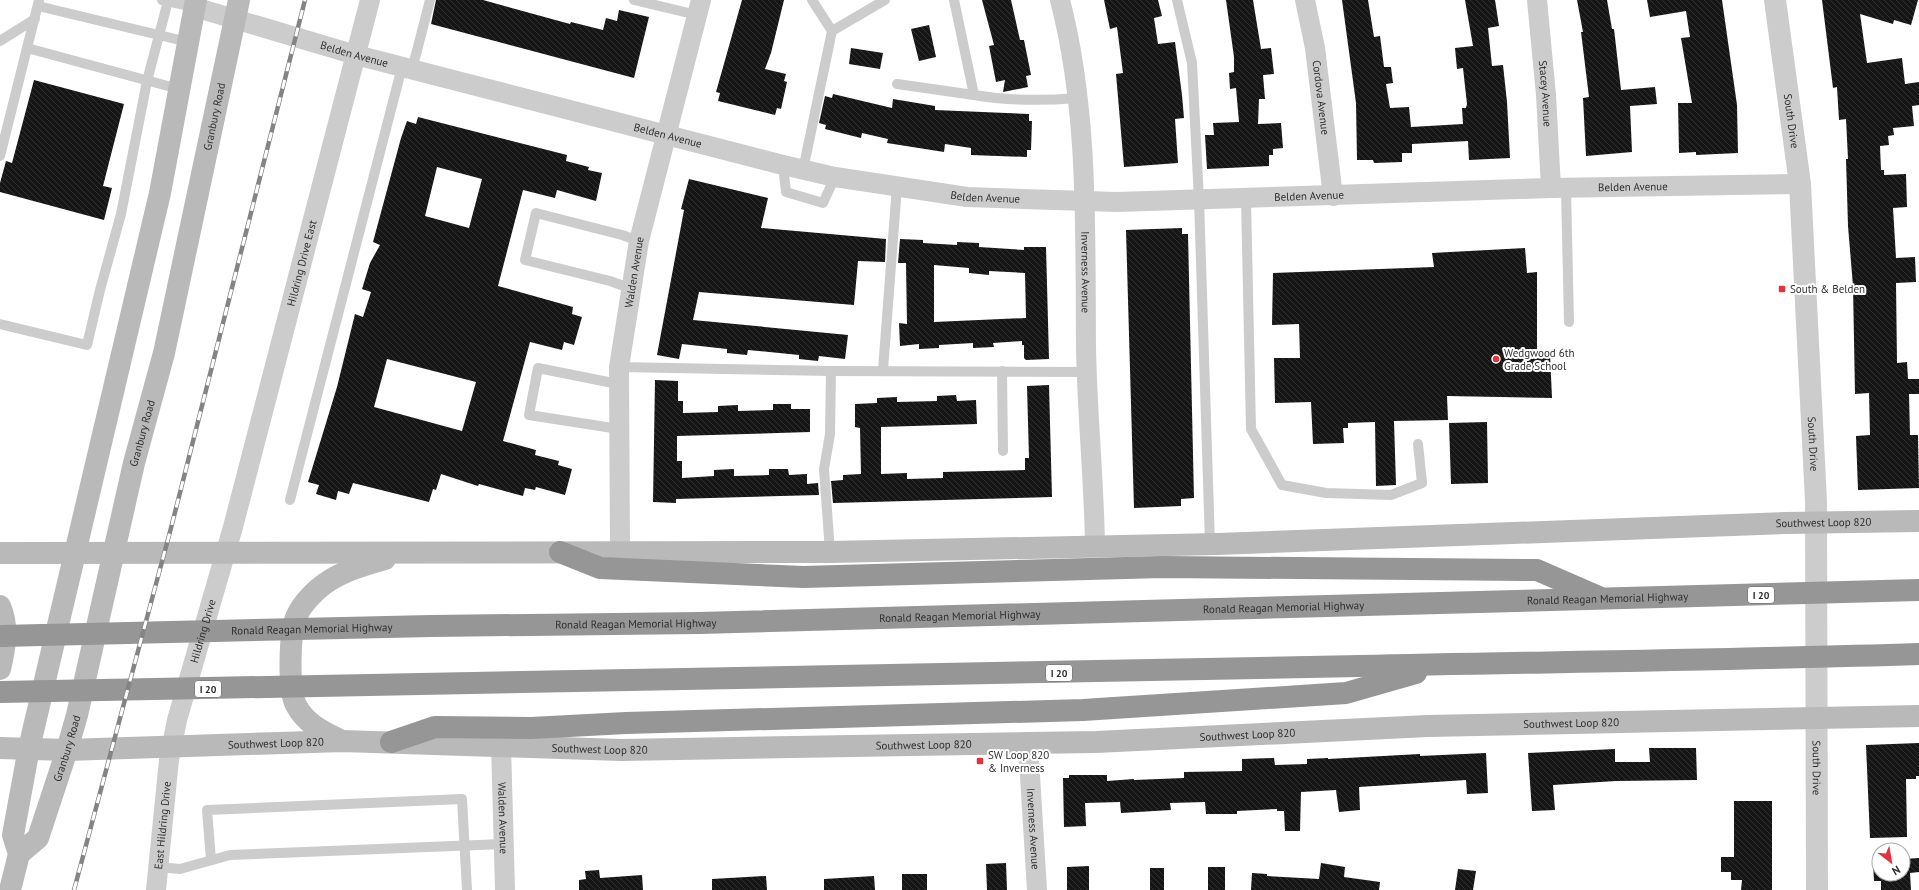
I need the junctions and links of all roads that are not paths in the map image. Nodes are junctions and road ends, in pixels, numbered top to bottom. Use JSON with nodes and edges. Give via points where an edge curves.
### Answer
{"nodes":[{"id":1,"x":370,"y":0,"type":"edge"},
{"id":2,"x":430,"y":0,"type":"edge"},
{"id":3,"x":634,"y":0,"type":"edge"},
{"id":4,"x":812,"y":0,"type":"edge"},
{"id":5,"x":885,"y":0,"type":"edge"},
{"id":6,"x":954,"y":0,"type":"edge"},
{"id":7,"x":1060,"y":0,"type":"edge"},
{"id":8,"x":1177,"y":0,"type":"edge"},
{"id":9,"x":1305,"y":0,"type":"edge"},
{"id":10,"x":1538,"y":0,"type":"edge"},
{"id":11,"x":1775,"y":0,"type":"edge"},
{"id":12,"x":165,"y":1,"type":"edge"},
{"id":13,"x":39,"y":3,"type":"edge"},
{"id":14,"x":195,"y":4,"type":"edge"},
{"id":15,"x":699,"y":8,"type":"edge"},
{"id":16,"x":236,"y":9,"type":"edge"},
{"id":17,"x":35,"y":19,"type":"junction"},
{"id":18,"x":832,"y":31,"type":"junction"},
{"id":19,"x":158,"y":35,"type":"junction"},
{"id":20,"x":0,"y":41,"type":"edge"},
{"id":21,"x":188,"y":42,"type":"junction"},
{"id":22,"x":27,"y":48,"type":"junction"},
{"id":23,"x":356,"y":55,"type":"junction"},
{"id":24,"x":407,"y":69,"type":"junction"},
{"id":25,"x":147,"y":81,"type":"junction"},
{"id":26,"x":897,"y":84,"type":"dead end"},
{"id":27,"x":179,"y":89,"type":"junction"},
{"id":28,"x":974,"y":95,"type":"junction"},
{"id":29,"x":1077,"y":98,"type":"junction"},
{"id":30,"x":666,"y":135,"type":"junction"},
{"id":31,"x":0,"y":156,"type":"edge"},
{"id":32,"x":783,"y":165,"type":"junction"},
{"id":33,"x":803,"y":170,"type":"junction"},
{"id":34,"x":835,"y":177,"type":"junction"},
{"id":35,"x":1800,"y":184,"type":"junction"},
{"id":36,"x":897,"y":186,"type":"junction"},
{"id":37,"x":1558,"y":189,"type":"junction"},
{"id":38,"x":1333,"y":196,"type":"junction"},
{"id":39,"x":1246,"y":199,"type":"junction"},
{"id":40,"x":1199,"y":200,"type":"junction"},
{"id":41,"x":1084,"y":201,"type":"junction"},
{"id":42,"x":639,"y":241,"type":"junction"},
{"id":43,"x":632,"y":289,"type":"junction"},
{"id":44,"x":1569,"y":322,"type":"dead end"},
{"id":45,"x":0,"y":324,"type":"edge"},
{"id":46,"x":883,"y":370,"type":"junction"},
{"id":47,"x":831,"y":371,"type":"junction"},
{"id":48,"x":1002,"y":371,"type":"junction"},
{"id":49,"x":1087,"y":372,"type":"junction"},
{"id":50,"x":619,"y":375,"type":"junction"},
{"id":51,"x":619,"y":429,"type":"junction"},
{"id":52,"x":1418,"y":444,"type":"dead end"},
{"id":53,"x":1003,"y":450,"type":"dead end"},
{"id":54,"x":290,"y":500,"type":"dead end"},
{"id":55,"x":1919,"y":521,"type":"edge"},
{"id":56,"x":233,"y":527,"type":"joint"},
{"id":57,"x":1815,"y":533,"type":"junction"},
{"id":58,"x":1210,"y":544,"type":"junction"},
{"id":59,"x":1095,"y":546,"type":"junction"},
{"id":60,"x":560,"y":552,"type":"junction"},
{"id":61,"x":620,"y":552,"type":"junction"},
{"id":62,"x":830,"y":552,"type":"junction"},
{"id":63,"x":0,"y":553,"type":"edge"},
{"id":64,"x":76,"y":553,"type":"junction"},
{"id":65,"x":403,"y":553,"type":"junction"},
{"id":66,"x":114,"y":554,"type":"junction"},
{"id":67,"x":1919,"y":590,"type":"edge"},
{"id":68,"x":1603,"y":599,"type":"junction"},
{"id":69,"x":0,"y":606,"type":"edge"},
{"id":70,"x":3,"y":635,"type":"edge"},
{"id":71,"x":1919,"y":654,"type":"edge"},
{"id":72,"x":1446,"y":664,"type":"junction"},
{"id":73,"x":0,"y":669,"type":"edge"},
{"id":74,"x":0,"y":692,"type":"edge"},
{"id":75,"x":1919,"y":716,"type":"edge"},
{"id":76,"x":1817,"y":717,"type":"junction"},
{"id":77,"x":342,"y":741,"type":"junction"},
{"id":78,"x":391,"y":742,"type":"junction"},
{"id":79,"x":1028,"y":743,"type":"junction"},
{"id":80,"x":501,"y":745,"type":"junction"},
{"id":81,"x":0,"y":748,"type":"edge"},
{"id":82,"x":29,"y":748,"type":"junction"},
{"id":83,"x":68,"y":750,"type":"junction"},
{"id":84,"x":169,"y":760,"type":"joint"},
{"id":85,"x":503,"y":844,"type":"junction"},
{"id":86,"x":464,"y":847,"type":"junction"},
{"id":87,"x":19,"y":854,"type":"junction"},
{"id":88,"x":212,"y":860,"type":"junction"},
{"id":89,"x":158,"y":867,"type":"junction"},
{"id":90,"x":10,"y":890,"type":"edge"},
{"id":91,"x":156,"y":890,"type":"edge"},
{"id":92,"x":467,"y":890,"type":"edge"},
{"id":93,"x":505,"y":890,"type":"edge"},
{"id":94,"x":1037,"y":890,"type":"edge"},
{"id":95,"x":1817,"y":890,"type":"edge"}],
"edges":[{"from":1,"to":23,"type":"street","name":"Hildring Drive East"},
{"from":2,"to":24,"type":"lane"},
{"from":3,"to":15,"type":"lane"},
{"from":4,"to":18,"type":"lane"},
{"from":5,"to":18,"type":"lane"},
{"from":6,"to":28,"type":"lane"},
{"from":7,"to":29,"type":"street","name":"Inverness Avenue","via":[[1068,32]]},
{"from":8,"to":40,"type":"lane","via":[[1192,63]]},
{"from":9,"to":38,"type":"street","name":"Cordova Avenue","via":[[1315,48]]},
{"from":10,"to":37,"type":"street","name":"Stacey Avenue","via":[[1546,96]]},
{"from":11,"to":35,"type":"street","name":"South Drive"},
{"from":12,"to":14,"type":"lane"},
{"from":12,"to":19,"type":"lane"},
{"from":13,"to":17,"type":"lane"},
{"from":13,"to":19,"type":"lane"},
{"from":14,"to":16,"type":"street","name":"Belden Avenue"},
{"from":14,"to":21,"type":"main road"},
{"from":15,"to":30,"type":"street","name":"Walden Avenue"},
{"from":16,"to":23,"type":"street","name":"Belden Avenue"},
{"from":16,"to":66,"type":"main road","name":"Granbury Road","via":[[164,353],[134,463]]},
{"from":17,"to":20,"type":"lane"},
{"from":17,"to":22,"type":"lane"},
{"from":18,"to":33,"type":"lane"},
{"from":19,"to":21,"type":"lane"},
{"from":19,"to":25,"type":"lane"},
{"from":21,"to":27,"type":"main road"},
{"from":22,"to":25,"type":"lane"},
{"from":22,"to":31,"type":"lane"},
{"from":23,"to":24,"type":"street","name":"Belden Avenue"},
{"from":23,"to":56,"type":"street","name":"Hildring Drive East"},
{"from":24,"to":30,"type":"street","name":"Belden Avenue"},
{"from":24,"to":54,"type":"lane"},
{"from":25,"to":27,"type":"lane"},
{"from":25,"to":45,"type":"lane","via":[[120,214],[87,345]]},
{"from":26,"to":28,"type":"lane"},
{"from":27,"to":64,"type":"main road","via":[[160,193]]},
{"from":28,"to":29,"type":"lane","via":[[1012,100],[1048,101]]},
{"from":29,"to":41,"type":"street","name":"Inverness Avenue"},
{"from":30,"to":32,"type":"street","name":"Belden Avenue"},
{"from":30,"to":42,"type":"street","name":"Walden Avenue"},
{"from":32,"to":33,"type":"street","name":"Belden Avenue"},
{"from":32,"to":34,"type":"lane","via":[[786,192],[823,203]]},
{"from":33,"to":34,"type":"street","name":"Belden Avenue"},
{"from":34,"to":36,"type":"street","name":"Belden Avenue"},
{"from":35,"to":37,"type":"street","name":"Belden Avenue"},
{"from":35,"to":57,"type":"street","name":"South Drive","via":[[1816,501]]},
{"from":36,"to":41,"type":"street","name":"Belden Avenue","via":[[967,197]]},
{"from":36,"to":46,"type":"lane"},
{"from":37,"to":38,"type":"street","name":"Belden Avenue"},
{"from":37,"to":44,"type":"lane"},
{"from":38,"to":39,"type":"street","name":"Belden Avenue"},
{"from":39,"to":40,"type":"street","name":"Belden Avenue"},
{"from":39,"to":52,"type":"lane","via":[[1251,429],[1282,485],[1326,493],[1391,496],[1422,483]]},
{"from":40,"to":41,"type":"street","name":"Belden Avenue"},
{"from":40,"to":58,"type":"lane"},
{"from":41,"to":49,"type":"street","name":"Inverness Avenue"},
{"from":42,"to":43,"type":"street","name":"Walden Avenue"},
{"from":42,"to":43,"type":"lane","via":[[536,213],[525,260]]},
{"from":43,"to":50,"type":"street","name":"Walden Avenue"},
{"from":46,"to":47,"type":"lane"},
{"from":46,"to":48,"type":"lane"},
{"from":47,"to":50,"type":"lane"},
{"from":47,"to":62,"type":"lane","via":[[830,434],[824,469]]},
{"from":48,"to":49,"type":"lane"},
{"from":48,"to":53,"type":"lane"},
{"from":49,"to":59,"type":"street","name":"Inverness Avenue"},
{"from":50,"to":51,"type":"street","name":"Walden Avenue"},
{"from":50,"to":51,"type":"lane","via":[[538,368],[529,415]]},
{"from":51,"to":61,"type":"street","name":"Walden Avenue"},
{"from":55,"to":57,"type":"main road","name":"Southwest Loop 820"},
{"from":56,"to":84,"type":"street","name":"Hildring Drive","via":[[177,720]]},
{"from":57,"to":58,"type":"main road","name":"Southwest Loop 820"},
{"from":57,"to":76,"type":"street","name":"South Drive"},
{"from":58,"to":59,"type":"main road","name":"Southwest Loop 820"},
{"from":59,"to":62,"type":"main road","name":"Southwest Loop 820"},
{"from":60,"to":61,"type":"main road","name":"Southwest Loop 820"},
{"from":60,"to":65,"type":"main road","name":"Southwest Loop 820"},
{"from":60,"to":68,"type":"highway","via":[[600,568],[803,577],[1162,567],[1537,570]]},
{"from":61,"to":62,"type":"main road","name":"Southwest Loop 820"},
{"from":63,"to":64,"type":"main road","name":"Southwest Loop 820"},
{"from":64,"to":66,"type":"main road","name":"Southwest Loop 820"},
{"from":64,"to":82,"type":"main road"},
{"from":65,"to":66,"type":"main road","name":"Southwest Loop 820"},
{"from":65,"to":77,"type":"main road","via":[[350,570],[330,580],[307,600],[294,623],[290,680],[295,705],[312,725]]},
{"from":66,"to":83,"type":"main road","name":"Granbury Road"},
{"from":67,"to":68,"type":"highway","name":"Ronald Reagan Memorial Highway","number":"I 20"},
{"from":68,"to":70,"type":"highway","name":"Ronald Reagan Memorial Highway","number":"I 20","via":[[699,623]]},
{"from":69,"to":73,"type":"main road","via":[[6,634]]},
{"from":71,"to":72,"type":"highway","number":"I 20","via":[[1702,661]]},
{"from":72,"to":74,"type":"highway","number":"I 20","via":[[416,686]]},
{"from":72,"to":78,"type":"highway","via":[[1346,693],[1076,710],[551,727],[436,727]]},
{"from":75,"to":76,"type":"main road","name":"Southwest Loop 820"},
{"from":76,"to":79,"type":"main road","name":"Southwest Loop 820","via":[[1421,726]]},
{"from":76,"to":95,"type":"street","name":"South Drive"},
{"from":77,"to":78,"type":"main road","name":"Southwest Loop 820"},
{"from":77,"to":83,"type":"main road","name":"Southwest Loop 820"},
{"from":78,"to":80,"type":"main road","name":"Southwest Loop 820"},
{"from":79,"to":80,"type":"main road","name":"Southwest Loop 820","via":[[621,750]]},
{"from":79,"to":94,"type":"street","name":"Inverness Avenue"},
{"from":80,"to":85,"type":"street","name":"Walden Avenue"},
{"from":81,"to":82,"type":"main road","name":"Southwest Loop 820"},
{"from":82,"to":83,"type":"main road","name":"Southwest Loop 820"},
{"from":82,"to":87,"type":"main road","via":[[13,835]]},
{"from":83,"to":87,"type":"main road","name":"Granbury Road","via":[[38,838]]},
{"from":84,"to":89,"type":"street","name":"East Hildring Drive"},
{"from":85,"to":86,"type":"lane"},
{"from":85,"to":93,"type":"street","name":"Walden Avenue"},
{"from":86,"to":88,"type":"lane","via":[[230,855]]},
{"from":86,"to":88,"type":"lane","via":[[462,799],[208,810]]},
{"from":86,"to":92,"type":"lane"},
{"from":87,"to":90,"type":"main road"},
{"from":88,"to":89,"type":"lane","via":[[180,868]]},
{"from":89,"to":91,"type":"street","name":"East Hildring Drive"}]}
